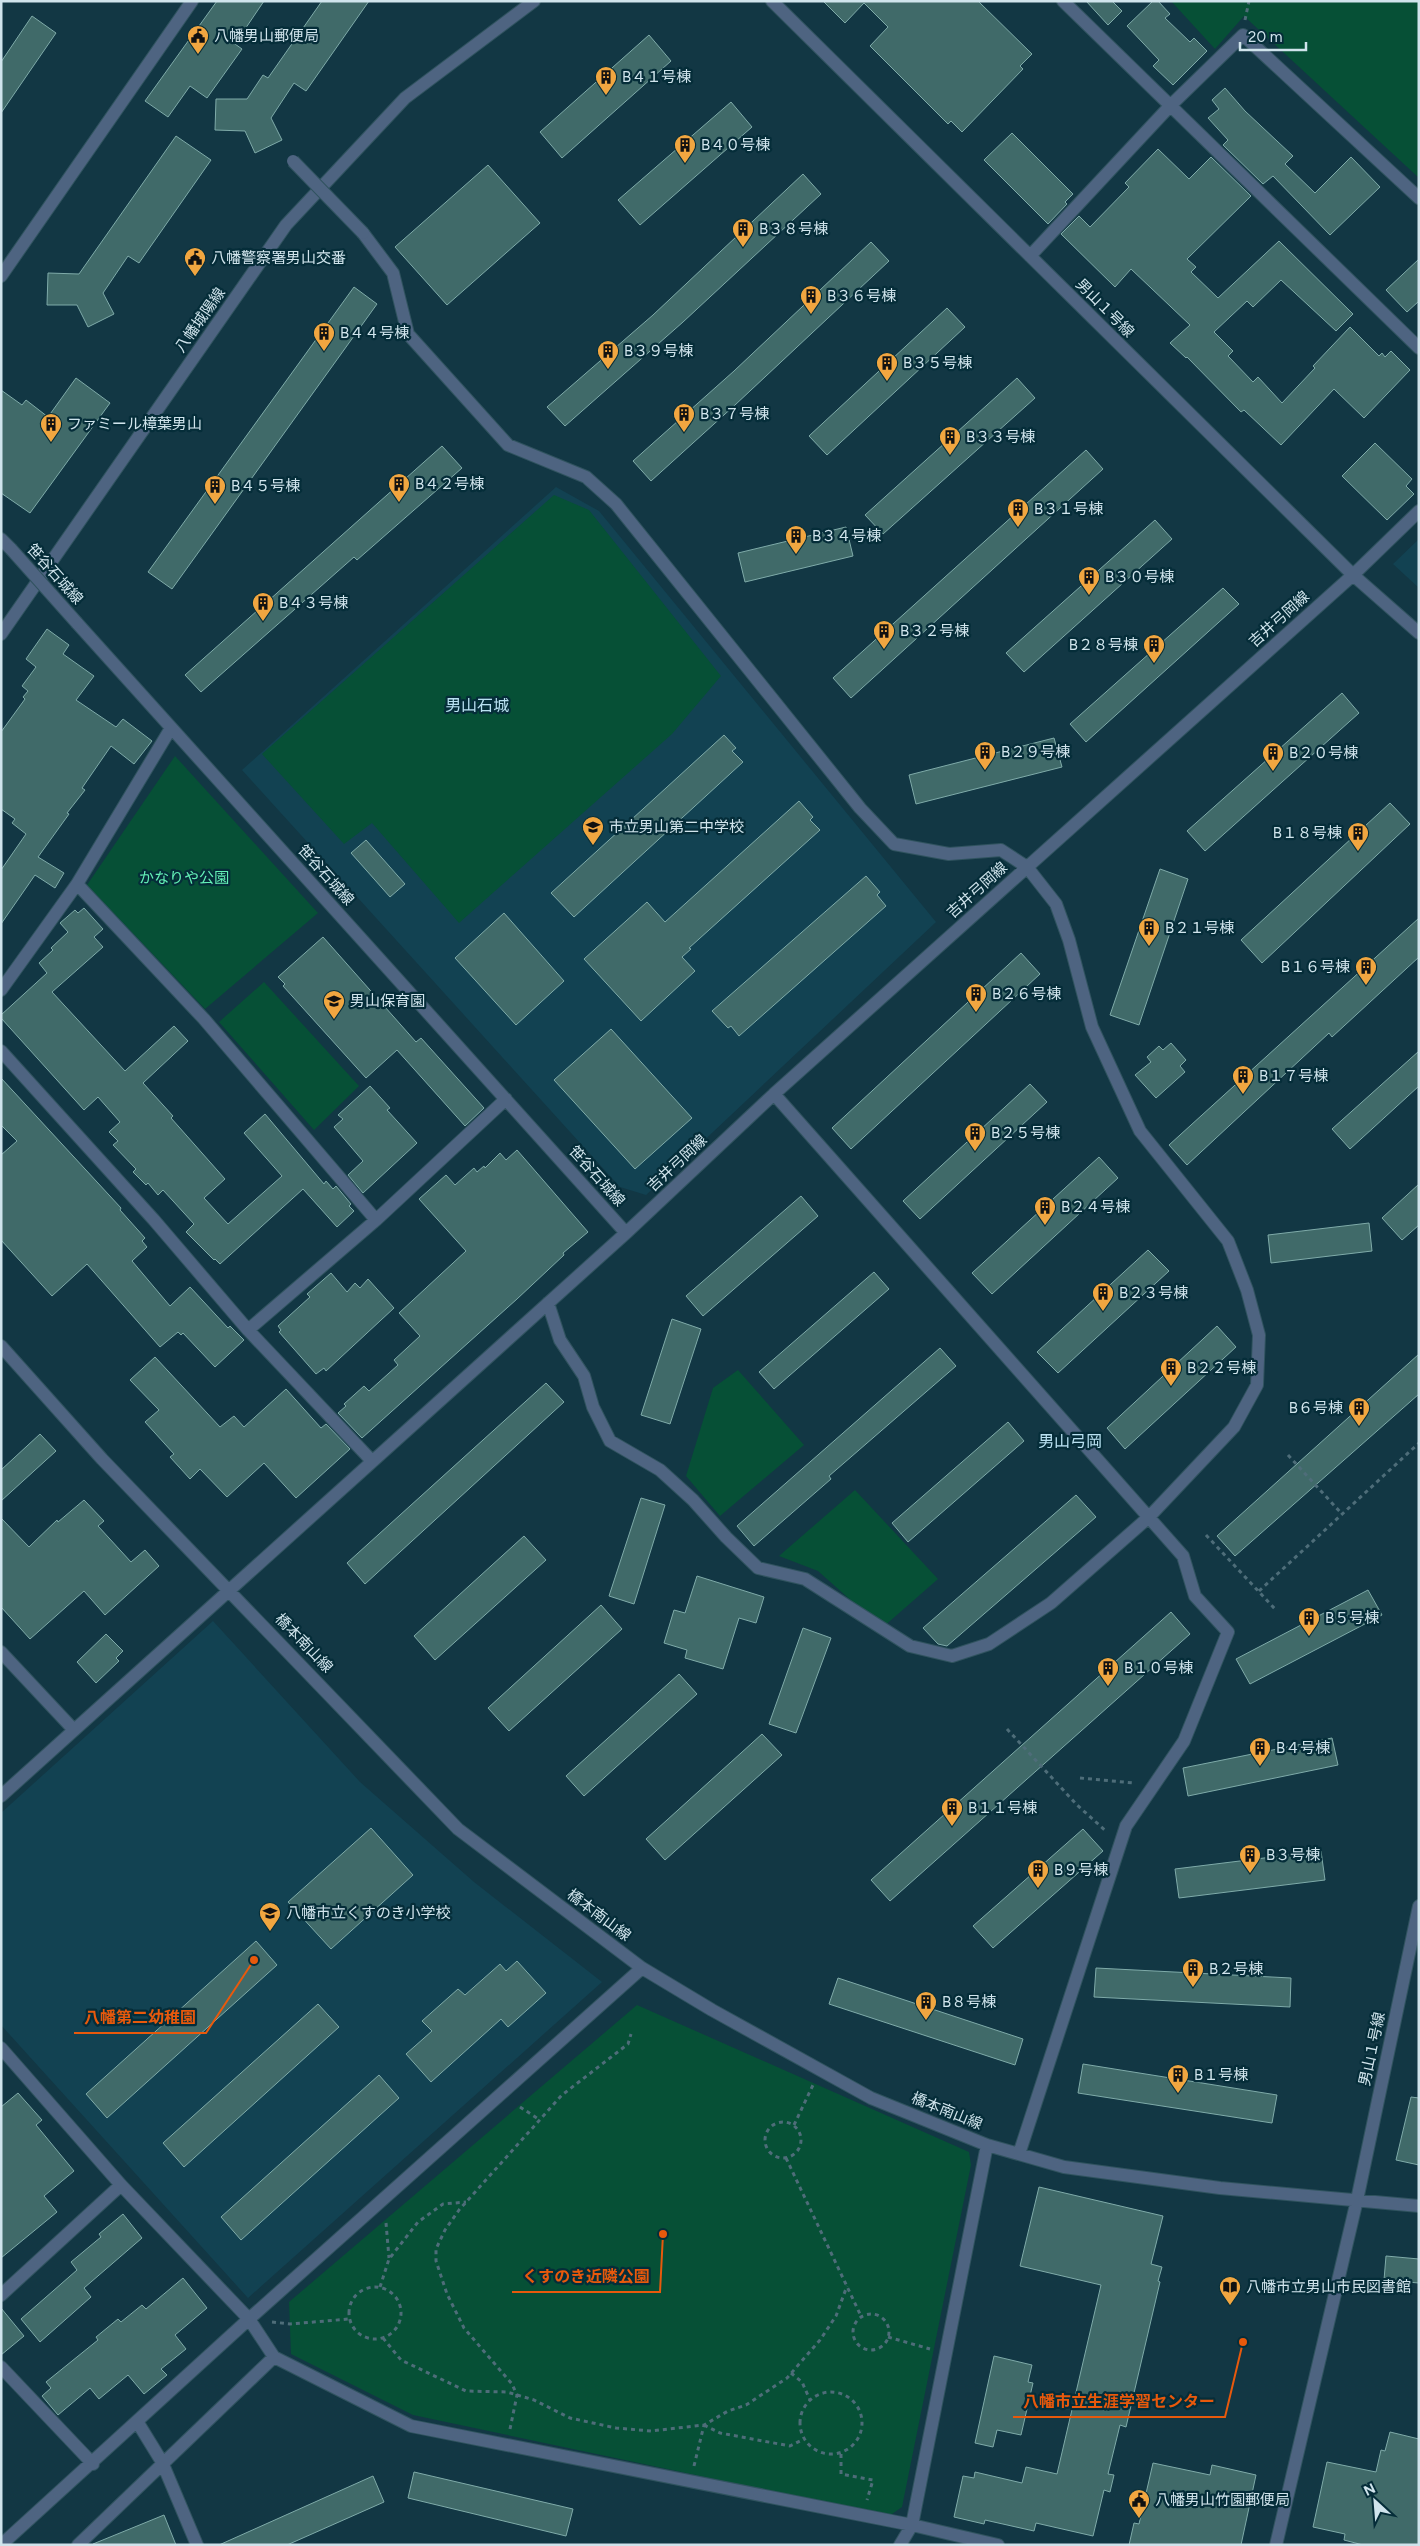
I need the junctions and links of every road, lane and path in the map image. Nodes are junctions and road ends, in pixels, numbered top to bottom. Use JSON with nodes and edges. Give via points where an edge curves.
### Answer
{"nodes":[{"id":1,"x":192,"y":1,"type":"edge"},
{"id":2,"x":534,"y":1,"type":"edge"},
{"id":3,"x":772,"y":1,"type":"edge"},
{"id":4,"x":1063,"y":1,"type":"edge"},
{"id":5,"x":1170,"y":106,"type":"junction"},
{"id":6,"x":292,"y":161,"type":"dead end"},
{"id":7,"x":1419,"y":198,"type":"edge"},
{"id":8,"x":1030,"y":256,"type":"junction"},
{"id":9,"x":1,"y":276,"type":"edge"},
{"id":10,"x":1419,"y":348,"type":"edge"},
{"id":11,"x":1419,"y":511,"type":"edge"},
{"id":12,"x":1,"y":539,"type":"edge"},
{"id":13,"x":1353,"y":575,"type":"junction"},
{"id":14,"x":1419,"y":633,"type":"edge"},
{"id":15,"x":1,"y":634,"type":"edge"},
{"id":16,"x":171,"y":728,"type":"junction"},
{"id":17,"x":1027,"y":867,"type":"junction"},
{"id":18,"x":77,"y":884,"type":"junction"},
{"id":19,"x":1,"y":990,"type":"edge"},
{"id":20,"x":1,"y":1051,"type":"edge"},
{"id":21,"x":774,"y":1094,"type":"junction"},
{"id":22,"x":506,"y":1099,"type":"junction"},
{"id":23,"x":376,"y":1220,"type":"junction"},
{"id":24,"x":626,"y":1233,"type":"junction"},
{"id":25,"x":548,"y":1303,"type":"junction"},
{"id":26,"x":248,"y":1330,"type":"junction"},
{"id":27,"x":1,"y":1346,"type":"edge"},
{"id":28,"x":1419,"y":1443,"type":"edge"},
{"id":29,"x":1288,"y":1455,"type":"dead end"},
{"id":30,"x":372,"y":1461,"type":"junction"},
{"id":31,"x":1342,"y":1514,"type":"junction"},
{"id":32,"x":1149,"y":1517,"type":"junction"},
{"id":33,"x":1206,"y":1535,"type":"dead end"},
{"id":34,"x":230,"y":1591,"type":"junction"},
{"id":35,"x":1259,"y":1591,"type":"junction"},
{"id":36,"x":1275,"y":1608,"type":"dead end"},
{"id":37,"x":1,"y":1652,"type":"edge"},
{"id":38,"x":1007,"y":1729,"type":"dead end"},
{"id":39,"x":74,"y":1730,"type":"junction"},
{"id":40,"x":1080,"y":1778,"type":"dead end"},
{"id":41,"x":1154,"y":1785,"type":"junction"},
{"id":42,"x":1,"y":1796,"type":"edge"},
{"id":43,"x":1120,"y":1845,"type":"junction"},
{"id":44,"x":1419,"y":1906,"type":"edge"},
{"id":45,"x":642,"y":1968,"type":"junction"},
{"id":46,"x":631,"y":2034,"type":"dead end"},
{"id":47,"x":1,"y":2048,"type":"edge"},
{"id":48,"x":807,"y":2098,"type":"dead end"},
{"id":49,"x":520,"y":2107,"type":"dead end"},
{"id":50,"x":540,"y":2120,"type":"junction"},
{"id":51,"x":794,"y":2125,"type":"junction"},
{"id":52,"x":987,"y":2145,"type":"junction"},
{"id":53,"x":1019,"y":2154,"type":"junction"},
{"id":54,"x":786,"y":2158,"type":"junction"},
{"id":55,"x":121,"y":2185,"type":"junction"},
{"id":56,"x":1357,"y":2200,"type":"junction"},
{"id":57,"x":466,"y":2202,"type":"junction"},
{"id":58,"x":1419,"y":2206,"type":"edge"},
{"id":59,"x":386,"y":2223,"type":"dead end"},
{"id":60,"x":389,"y":2259,"type":"junction"},
{"id":61,"x":847,"y":2286,"type":"junction"},
{"id":62,"x":380,"y":2287,"type":"junction"},
{"id":63,"x":1,"y":2295,"type":"edge"},
{"id":64,"x":861,"y":2316,"type":"junction"},
{"id":65,"x":249,"y":2319,"type":"junction"},
{"id":66,"x":349,"y":2319,"type":"junction"},
{"id":67,"x":888,"y":2337,"type":"junction"},
{"id":68,"x":383,"y":2338,"type":"junction"},
{"id":69,"x":930,"y":2349,"type":"dead end"},
{"id":70,"x":274,"y":2357,"type":"junction"},
{"id":71,"x":1,"y":2367,"type":"edge"},
{"id":72,"x":792,"y":2373,"type":"junction"},
{"id":73,"x":517,"y":2395,"type":"junction"},
{"id":74,"x":810,"y":2400,"type":"junction"},
{"id":75,"x":138,"y":2423,"type":"junction"},
{"id":76,"x":704,"y":2425,"type":"junction"},
{"id":77,"x":510,"y":2429,"type":"dead end"},
{"id":78,"x":804,"y":2439,"type":"junction"},
{"id":79,"x":841,"y":2454,"type":"junction"},
{"id":80,"x":162,"y":2462,"type":"junction"},
{"id":81,"x":93,"y":2464,"type":"junction"},
{"id":82,"x":694,"y":2470,"type":"dead end"},
{"id":83,"x":866,"y":2504,"type":"dead end"},
{"id":84,"x":912,"y":2525,"type":"junction"},
{"id":85,"x":1,"y":2545,"type":"edge"},
{"id":86,"x":78,"y":2545,"type":"edge"},
{"id":87,"x":197,"y":2545,"type":"edge"},
{"id":88,"x":900,"y":2545,"type":"edge"},
{"id":89,"x":998,"y":2545,"type":"edge"},
{"id":90,"x":1276,"y":2545,"type":"edge"}],
"edges":[{"from":1,"to":9,"type":"street"},
{"from":2,"to":15,"type":"street","name":"八幡城陽線","via":[[405,98],[286,225]]},
{"from":3,"to":8,"type":"street","name":"男山１号線"},
{"from":4,"to":5,"type":"street"},
{"from":5,"to":7,"type":"street","via":[[1243,35]]},
{"from":5,"to":8,"type":"street"},
{"from":5,"to":10,"type":"street"},
{"from":6,"to":17,"type":"street","bridge":true,"via":[[363,233],[393,273],[408,334],[508,445],[586,477],[616,504],[860,808],[894,844],[950,854],[1001,850]]},
{"from":8,"to":13,"type":"street","name":"男山１号線"},
{"from":11,"to":13,"type":"street","name":"吉井弓岡線"},
{"from":12,"to":16,"type":"street","name":"笹谷石城線","bridge":true},
{"from":13,"to":14,"type":"street","name":"男山１号線"},
{"from":13,"to":17,"type":"street","name":"吉井弓岡線"},
{"from":16,"to":18,"type":"street"},
{"from":16,"to":22,"type":"street","name":"笹谷石城線"},
{"from":17,"to":21,"type":"street","name":"吉井弓岡線"},
{"from":17,"to":32,"type":"street","via":[[1056,904],[1092,1027],[1140,1131],[1228,1242],[1247,1290],[1259,1335],[1257,1385],[1234,1427]]},
{"from":18,"to":19,"type":"street"},
{"from":18,"to":23,"type":"street","via":[[204,1019]]},
{"from":20,"to":26,"type":"street","via":[[154,1220]]},
{"from":21,"to":24,"type":"street","name":"吉井弓岡線"},
{"from":21,"to":32,"type":"street"},
{"from":22,"to":23,"type":"street"},
{"from":22,"to":24,"type":"street","name":"笹谷石城線"},
{"from":23,"to":26,"type":"street"},
{"from":24,"to":25,"type":"street","name":"吉井弓岡線"},
{"from":25,"to":30,"type":"street","name":"吉井弓岡線"},
{"from":25,"to":32,"type":"street","via":[[560,1340],[584,1376],[593,1407],[610,1441],[660,1470],[758,1568],[805,1578],[910,1646],[952,1656],[989,1644],[1051,1604]]},
{"from":26,"to":30,"type":"street"},
{"from":27,"to":34,"type":"street","name":"橋本南山線","via":[[102,1459]]},
{"from":28,"to":31,"type":"path"},
{"from":29,"to":31,"type":"path"},
{"from":30,"to":34,"type":"street","name":"吉井弓岡線"},
{"from":31,"to":35,"type":"path"},
{"from":32,"to":41,"type":"street","via":[[1183,1556],[1195,1596],[1228,1632],[1184,1741]]},
{"from":33,"to":35,"type":"path"},
{"from":34,"to":39,"type":"street","name":"吉井弓岡線"},
{"from":34,"to":45,"type":"street","name":"橋本南山線","via":[[458,1829]]},
{"from":35,"to":36,"type":"path"},
{"from":37,"to":39,"type":"street"},
{"from":38,"to":43,"type":"path","via":[[1077,1805]]},
{"from":39,"to":42,"type":"street","name":"吉井弓岡線"},
{"from":40,"to":41,"type":"path"},
{"from":41,"to":43,"type":"street","via":[[1126,1826]]},
{"from":43,"to":53,"type":"street"},
{"from":44,"to":56,"type":"street","name":"男山１号線"},
{"from":45,"to":52,"type":"street","name":"橋本南山線","via":[[871,2098]]},
{"from":45,"to":65,"type":"street"},
{"from":46,"to":50,"type":"path","via":[[628,2044],[562,2095]]},
{"from":47,"to":55,"type":"street"},
{"from":48,"to":51,"type":"path"},
{"from":49,"to":50,"type":"path"},
{"from":50,"to":57,"type":"path"},
{"from":51,"to":54,"type":"path","via":[[800,2134],[800,2145],[794,2154]]},
{"from":51,"to":54,"type":"path","via":[[778,2123],[772,2125],[766,2134],[769,2151]]},
{"from":52,"to":53,"type":"street","name":"橋本南山線"},
{"from":52,"to":84,"type":"street"},
{"from":53,"to":56,"type":"street","name":"橋本南山線","via":[[1074,2169],[1220,2188]]},
{"from":54,"to":61,"type":"path"},
{"from":55,"to":63,"type":"street"},
{"from":55,"to":65,"type":"street"},
{"from":56,"to":58,"type":"street","name":"橋本南山線"},
{"from":56,"to":90,"type":"street","name":"男山１号線"},
{"from":57,"to":60,"type":"path","via":[[442,2204],[418,2222]]},
{"from":57,"to":73,"type":"path","via":[[445,2230],[436,2249],[436,2261],[447,2294],[464,2328],[512,2384]]},
{"from":59,"to":60,"type":"path"},
{"from":60,"to":62,"type":"path"},
{"from":61,"to":64,"type":"path"},
{"from":61,"to":72,"type":"path","via":[[836,2316]]},
{"from":62,"to":66,"type":"path","via":[[363,2290],[356,2295],[351,2302]]},
{"from":62,"to":68,"type":"path","via":[[395,2296],[402,2312],[397,2328]]},
{"from":64,"to":67,"type":"path","via":[[873,2314],[884,2319],[889,2329]]},
{"from":64,"to":67,"type":"path","via":[[853,2332],[862,2347],[874,2350]]},
{"from":65,"to":66,"type":"path","via":[[290,2324]]},
{"from":65,"to":70,"type":"street"},
{"from":65,"to":75,"type":"street"},
{"from":66,"to":68,"type":"path","via":[[366,2338]]},
{"from":67,"to":69,"type":"path"},
{"from":68,"to":73,"type":"path","via":[[401,2360],[466,2391]]},
{"from":70,"to":80,"type":"street"},
{"from":70,"to":84,"type":"street","via":[[411,2426]]},
{"from":71,"to":81,"type":"street"},
{"from":72,"to":74,"type":"path","via":[[802,2382]]},
{"from":72,"to":76,"type":"path","via":[[746,2404]]},
{"from":73,"to":76,"type":"path","via":[[570,2418],[616,2428],[651,2430]]},
{"from":73,"to":77,"type":"path"},
{"from":74,"to":78,"type":"path","via":[[800,2418]]},
{"from":74,"to":79,"type":"path","via":[[819,2394],[839,2392],[856,2403],[862,2417],[862,2433],[850,2449]]},
{"from":75,"to":80,"type":"street"},
{"from":75,"to":81,"type":"street"},
{"from":76,"to":78,"type":"path","via":[[720,2433],[790,2446]]},
{"from":76,"to":82,"type":"path"},
{"from":78,"to":79,"type":"path","via":[[820,2453]]},
{"from":79,"to":83,"type":"path","via":[[841,2474],[873,2480]]},
{"from":80,"to":86,"type":"street"},
{"from":80,"to":87,"type":"street"},
{"from":81,"to":85,"type":"street"},
{"from":84,"to":88,"type":"street"},
{"from":84,"to":89,"type":"street"}]}
